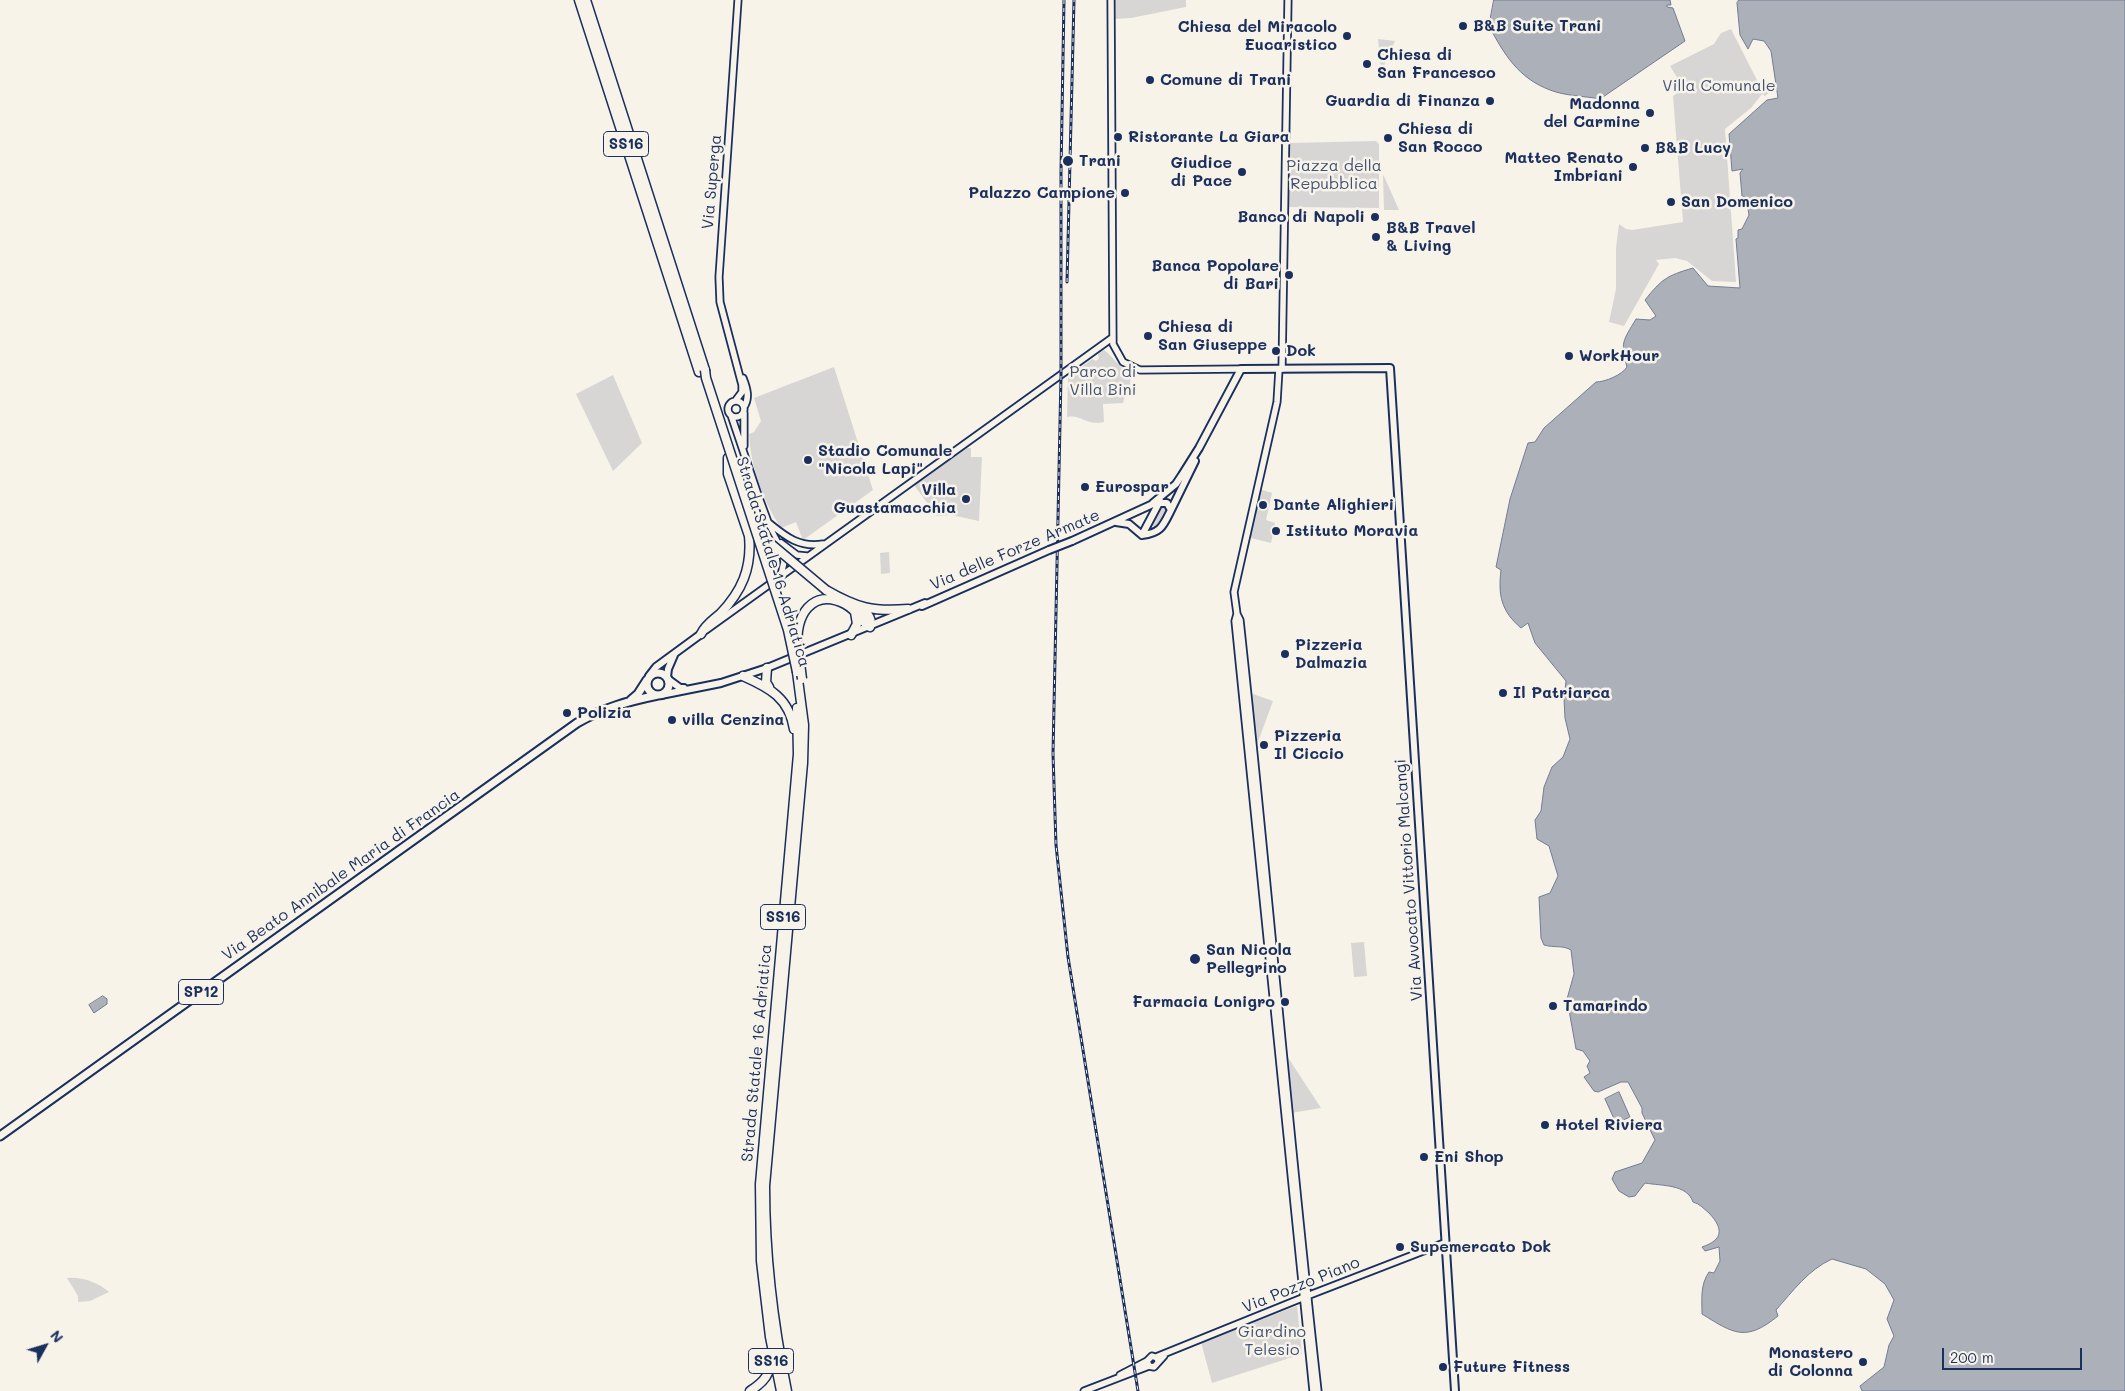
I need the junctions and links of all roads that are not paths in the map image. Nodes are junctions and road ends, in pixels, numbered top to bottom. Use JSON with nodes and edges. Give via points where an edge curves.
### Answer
{"nodes":[{"id":1,"x":579,"y":0,"type":"edge"},
{"id":2,"x":586,"y":0,"type":"edge"},
{"id":3,"x":738,"y":0,"type":"edge"},
{"id":4,"x":1111,"y":0,"type":"edge"},
{"id":5,"x":1288,"y":0,"type":"edge"},
{"id":6,"x":675,"y":287,"type":"junction"},
{"id":7,"x":1112,"y":338,"type":"junction"},
{"id":8,"x":737,"y":364,"type":"junction"},
{"id":9,"x":1280,"y":369,"type":"junction"},
{"id":10,"x":1241,"y":370,"type":"junction"},
{"id":11,"x":702,"y":371,"type":"junction"},
{"id":12,"x":736,"y":400,"type":"junction"},
{"id":13,"x":744,"y":409,"type":"junction"},
{"id":14,"x":731,"y":415,"type":"junction"},
{"id":15,"x":1199,"y":448,"type":"junction"},
{"id":16,"x":744,"y":453,"type":"junction"},
{"id":17,"x":728,"y":458,"type":"junction"},
{"id":18,"x":1157,"y":503,"type":"junction"},
{"id":19,"x":1171,"y":510,"type":"junction"},
{"id":20,"x":768,"y":521,"type":"junction"},
{"id":21,"x":1115,"y":522,"type":"junction"},
{"id":22,"x":1148,"y":523,"type":"junction"},
{"id":23,"x":1161,"y":529,"type":"junction"},
{"id":24,"x":1142,"y":535,"type":"junction"},
{"id":25,"x":776,"y":538,"type":"junction"},
{"id":26,"x":798,"y":543,"type":"junction"},
{"id":27,"x":824,"y":543,"type":"junction"},
{"id":28,"x":807,"y":556,"type":"junction"},
{"id":29,"x":781,"y":575,"type":"junction"},
{"id":30,"x":926,"y":604,"type":"junction"},
{"id":31,"x":857,"y":609,"type":"junction"},
{"id":32,"x":908,"y":609,"type":"junction"},
{"id":33,"x":886,"y":620,"type":"junction"},
{"id":34,"x":870,"y":627,"type":"junction"},
{"id":35,"x":701,"y":634,"type":"junction"},
{"id":36,"x":851,"y":635,"type":"junction"},
{"id":37,"x":676,"y":651,"type":"junction"},
{"id":38,"x":767,"y":668,"type":"junction"},
{"id":39,"x":798,"y":675,"type":"junction"},
{"id":40,"x":743,"y":676,"type":"junction"},
{"id":41,"x":648,"y":678,"type":"junction"},
{"id":42,"x":668,"y":679,"type":"junction"},
{"id":43,"x":769,"y":687,"type":"junction"},
{"id":44,"x":690,"y":688,"type":"junction"},
{"id":45,"x":659,"y":695,"type":"junction"},
{"id":46,"x":630,"y":700,"type":"junction"},
{"id":47,"x":794,"y":800,"type":"junction"},
{"id":48,"x":1276,"y":1014,"type":"junction"},
{"id":49,"x":0,"y":1136,"type":"edge"},
{"id":50,"x":1444,"y":1243,"type":"junction"},
{"id":51,"x":1305,"y":1297,"type":"junction"},
{"id":52,"x":768,"y":1323,"type":"junction"},
{"id":53,"x":1157,"y":1359,"type":"junction"},
{"id":54,"x":1148,"y":1364,"type":"junction"},
{"id":55,"x":750,"y":1391,"type":"edge"},
{"id":56,"x":782,"y":1391,"type":"edge"},
{"id":57,"x":787,"y":1391,"type":"edge"},
{"id":58,"x":1084,"y":1391,"type":"edge"},
{"id":59,"x":1313,"y":1391,"type":"edge"},
{"id":60,"x":1318,"y":1391,"type":"edge"},
{"id":61,"x":1455,"y":1391,"type":"edge"}],
"edges":[{"from":1,"to":6,"type":"highway","name":"Strada Statale 16 Adriatica","number":"SS16"},
{"from":2,"to":6,"type":"highway","name":"Strada Statale 16 Adriatica","number":"SS16"},
{"from":3,"to":8,"type":"street","name":"Via Superga","via":[[719,277],[720,302]]},
{"from":4,"to":7,"type":"street"},
{"from":5,"to":9,"type":"street","via":[[1286,210]]},
{"from":6,"to":11,"type":"highway","name":"Strada Statale 16 Adriatica","number":"SS16"},
{"from":7,"to":10,"type":"street","via":[[1119,356],[1135,369]]},
{"from":7,"to":27,"type":"street"},
{"from":8,"to":12,"type":"street","name":"Via Superga","via":[[742,392]]},
{"from":8,"to":13,"type":"street","name":"Via Superga","via":[[748,394]]},
{"from":9,"to":10,"type":"main road"},
{"from":9,"to":48,"type":"street","via":[[1278,402],[1235,586],[1235,620],[1245,691]]},
{"from":9,"to":50,"type":"main road","name":"Via Avvocato Vittorio Malcangi","via":[[1390,368]]},
{"from":10,"to":15,"type":"main road"},
{"from":11,"to":17,"type":"highway","name":"Strada Statale 16 Adriatica","number":"SS16"},
{"from":11,"to":31,"type":"highway","number":"SS16","bridge":true,"via":[[762,531],[778,551],[826,590]]},
{"from":11,"to":39,"type":"highway","name":"Strada Statale 16 Adriatica","number":"SS16","bridge":true,"via":[[788,630]]},
{"from":12,"to":13,"type":"street"},
{"from":12,"to":14,"type":"street","name":"Via Superga","via":[[728,406]]},
{"from":13,"to":14,"type":"street","via":[[739,417]]},
{"from":13,"to":16,"type":"street","name":"Via Superga"},
{"from":14,"to":16,"type":"street","name":"Via Superga"},
{"from":15,"to":18,"type":"main road","via":[[1176,484]]},
{"from":15,"to":19,"type":"main road"},
{"from":16,"to":20,"type":"street","name":"Via Superga"},
{"from":17,"to":35,"type":"highway","number":"SS16","via":[[728,474],[750,546],[742,586]]},
{"from":17,"to":39,"type":"highway","name":"Strada Statale 16 Adriatica","number":"SS16","bridge":true},
{"from":18,"to":19,"type":"main road","via":[[1167,503]]},
{"from":18,"to":21,"type":"main road","name":"Via delle Forze Armate"},
{"from":18,"to":22,"type":"main road"},
{"from":19,"to":23,"type":"main road"},
{"from":20,"to":25,"type":"street","name":"Via Superga"},
{"from":20,"to":26,"type":"street","name":"Via Superga"},
{"from":21,"to":24,"type":"main road","name":"Via delle Forze Armate","via":[[1129,524]]},
{"from":21,"to":30,"type":"main road","name":"Via delle Forze Armate","bridge":true},
{"from":22,"to":23,"type":"main road","via":[[1153,530]]},
{"from":22,"to":24,"type":"main road"},
{"from":23,"to":24,"type":"main road"},
{"from":25,"to":28,"type":"street","name":"Via Superga","via":[[786,549]]},
{"from":25,"to":29,"type":"street","name":"Via Superga","via":[[784,562]]},
{"from":26,"to":27,"type":"street"},
{"from":26,"to":28,"type":"street","name":"Via Superga"},
{"from":27,"to":28,"type":"street"},
{"from":28,"to":29,"type":"street"},
{"from":29,"to":35,"type":"street"},
{"from":30,"to":32,"type":"main road","name":"Via delle Forze Armate"},
{"from":30,"to":33,"type":"main road","name":"Via delle Forze Armate"},
{"from":31,"to":32,"type":"highway","number":"SS16"},
{"from":31,"to":34,"type":"highway","via":[[869,616]]},
{"from":31,"to":36,"type":"highway","via":[[857,624]]},
{"from":31,"to":39,"type":"highway","number":"SS16","bridge":true,"via":[[834,600],[815,603],[803,613],[796,634]]},
{"from":32,"to":33,"type":"main road","name":"Via delle Forze Armate"},
{"from":33,"to":34,"type":"main road","name":"Via delle Forze Armate"},
{"from":34,"to":36,"type":"main road","name":"Via delle Forze Armate"},
{"from":35,"to":37,"type":"main road"},
{"from":36,"to":38,"type":"main road","name":"Via delle Forze Armate"},
{"from":37,"to":41,"type":"main road"},
{"from":37,"to":42,"type":"main road","via":[[668,669]]},
{"from":38,"to":40,"type":"main road","name":"Via delle Forze Armate"},
{"from":38,"to":43,"type":"highway"},
{"from":39,"to":47,"type":"highway","name":"Strada Statale 16 Adriatica","number":"SS16"},
{"from":39,"to":57,"type":"highway","name":"Strada Statale 16 Adriatica","number":"SS16","via":[[804,725],[803,763],[765,1186],[769,1278]]},
{"from":40,"to":43,"type":"highway","number":"SS16"},
{"from":40,"to":44,"type":"main road","name":"Via delle Forze Armate"},
{"from":41,"to":42,"type":"main road","via":[[658,673]]},
{"from":41,"to":45,"type":"main road","via":[[648,690]]},
{"from":41,"to":46,"type":"main road","name":"Via Beato Annibale Maria di Francia","number":"SP12"},
{"from":42,"to":44,"type":"main road","via":[[680,688]]},
{"from":42,"to":45,"type":"main road","via":[[667,691]]},
{"from":43,"to":47,"type":"highway","number":"SS16","via":[[787,707],[792,719]]},
{"from":44,"to":45,"type":"main road","name":"Via delle Forze Armate"},
{"from":45,"to":46,"type":"main road","name":"Via Beato Annibale Maria di Francia","number":"SP12"},
{"from":46,"to":49,"type":"main road","name":"Via Beato Annibale Maria di Francia","number":"SP12","via":[[592,714],[577,724]]},
{"from":47,"to":52,"type":"highway","name":"Strada Statale 16 Adriatica","number":"SS16","via":[[760,1184],[761,1261]]},
{"from":48,"to":51,"type":"street","via":[[1289,1114]]},
{"from":48,"to":51,"type":"street","via":[[1283,1111]]},
{"from":50,"to":51,"type":"street","name":"Via Pozzo Piano"},
{"from":50,"to":61,"type":"main road","name":"Via Avvocato Vittorio Malcangi"},
{"from":51,"to":53,"type":"street","name":"Via Pozzo Piano"},
{"from":51,"to":59,"type":"street"},
{"from":51,"to":60,"type":"street"},
{"from":52,"to":55,"type":"highway","number":"SS16","via":[[771,1368],[760,1385]]},
{"from":52,"to":56,"type":"highway","name":"Strada Statale 16 Adriatica","number":"SS16"},
{"from":53,"to":54,"type":"street","name":"Via Pozzo Piano","via":[[1150,1357]]},
{"from":53,"to":54,"type":"street","name":"Via Pozzo Piano","via":[[1156,1366]]},
{"from":54,"to":58,"type":"street","name":"Via Pozzo Piano"}]}
